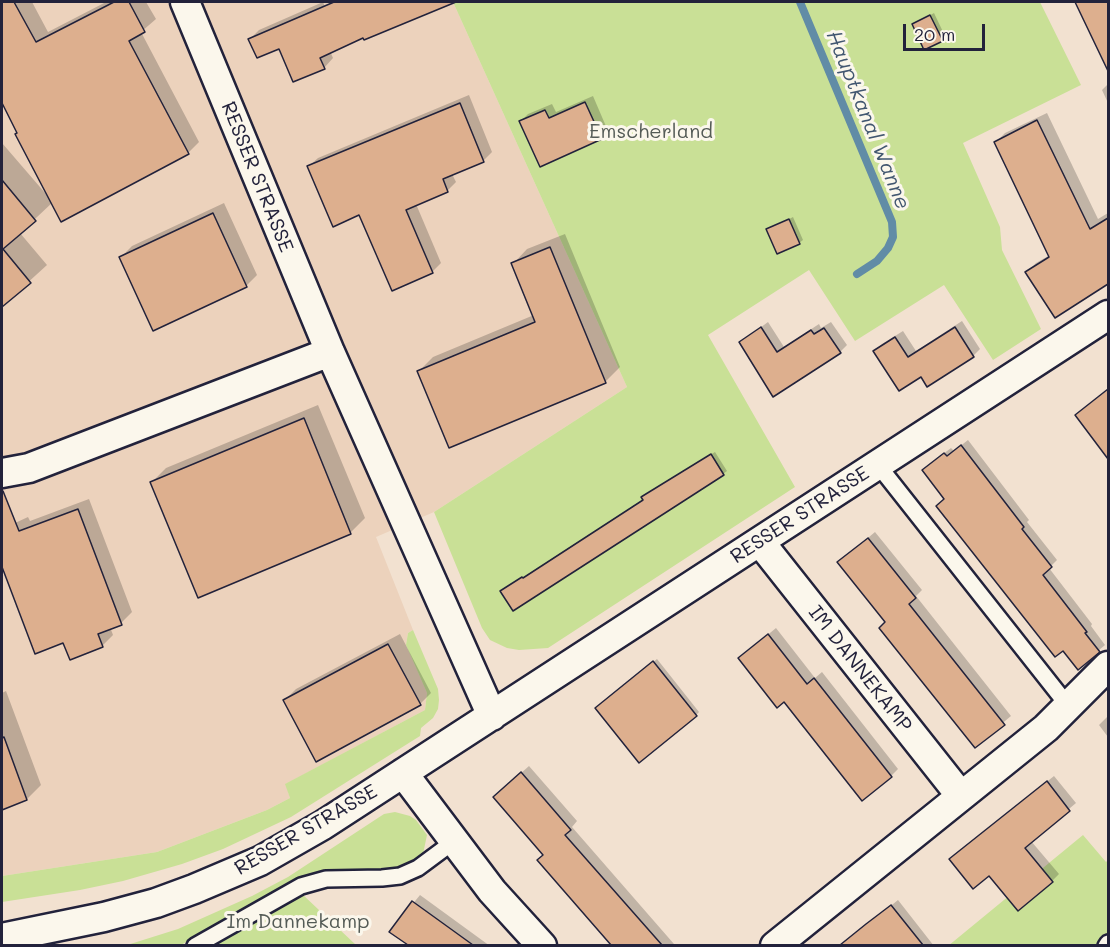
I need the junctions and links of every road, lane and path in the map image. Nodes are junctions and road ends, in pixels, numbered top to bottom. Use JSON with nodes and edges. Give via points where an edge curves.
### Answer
{"nodes":[{"id":1,"x":185,"y":2,"type":"edge"},
{"id":2,"x":1104,"y":328,"type":"edge"},
{"id":3,"x":330,"y":352,"type":"junction"},
{"id":4,"x":878,"y":465,"type":"junction"},
{"id":5,"x":2,"y":473,"type":"edge"},
{"id":6,"x":760,"y":542,"type":"junction"},
{"id":7,"x":1108,"y":666,"type":"edge"},
{"id":8,"x":1069,"y":707,"type":"junction"},
{"id":9,"x":492,"y":716,"type":"junction"},
{"id":10,"x":403,"y":773,"type":"junction"},
{"id":11,"x":961,"y":796,"type":"junction"},
{"id":12,"x":453,"y":842,"type":"junction"},
{"id":13,"x":2,"y":938,"type":"edge"},
{"id":14,"x":195,"y":945,"type":"edge"},
{"id":15,"x":542,"y":945,"type":"edge"},
{"id":16,"x":775,"y":945,"type":"edge"}],
"edges":[{"from":1,"to":3,"type":"street","name":"RESSER STRASSE"},
{"from":2,"to":4,"type":"street","name":"RESSER STRASSE"},
{"from":3,"to":5,"type":"street","via":[[29,468]]},
{"from":3,"to":9,"type":"street","name":"RESSER STRASSE"},
{"from":4,"to":6,"type":"street","name":"RESSER STRASSE"},
{"from":4,"to":8,"type":"lane"},
{"from":6,"to":9,"type":"street","name":"RESSER STRASSE"},
{"from":6,"to":11,"type":"street","name":"IM DANNEKAMP"},
{"from":7,"to":8,"type":"street"},
{"from":8,"to":11,"type":"street"},
{"from":9,"to":10,"type":"street","name":"RESSER STRASSE"},
{"from":10,"to":12,"type":"street"},
{"from":10,"to":13,"type":"street","name":"RESSER STRASSE","via":[[260,861],[195,889],[104,917]]},
{"from":11,"to":16,"type":"street"},
{"from":12,"to":14,"type":"lane","via":[[400,876],[326,879],[301,886]]},
{"from":12,"to":15,"type":"street"}]}
